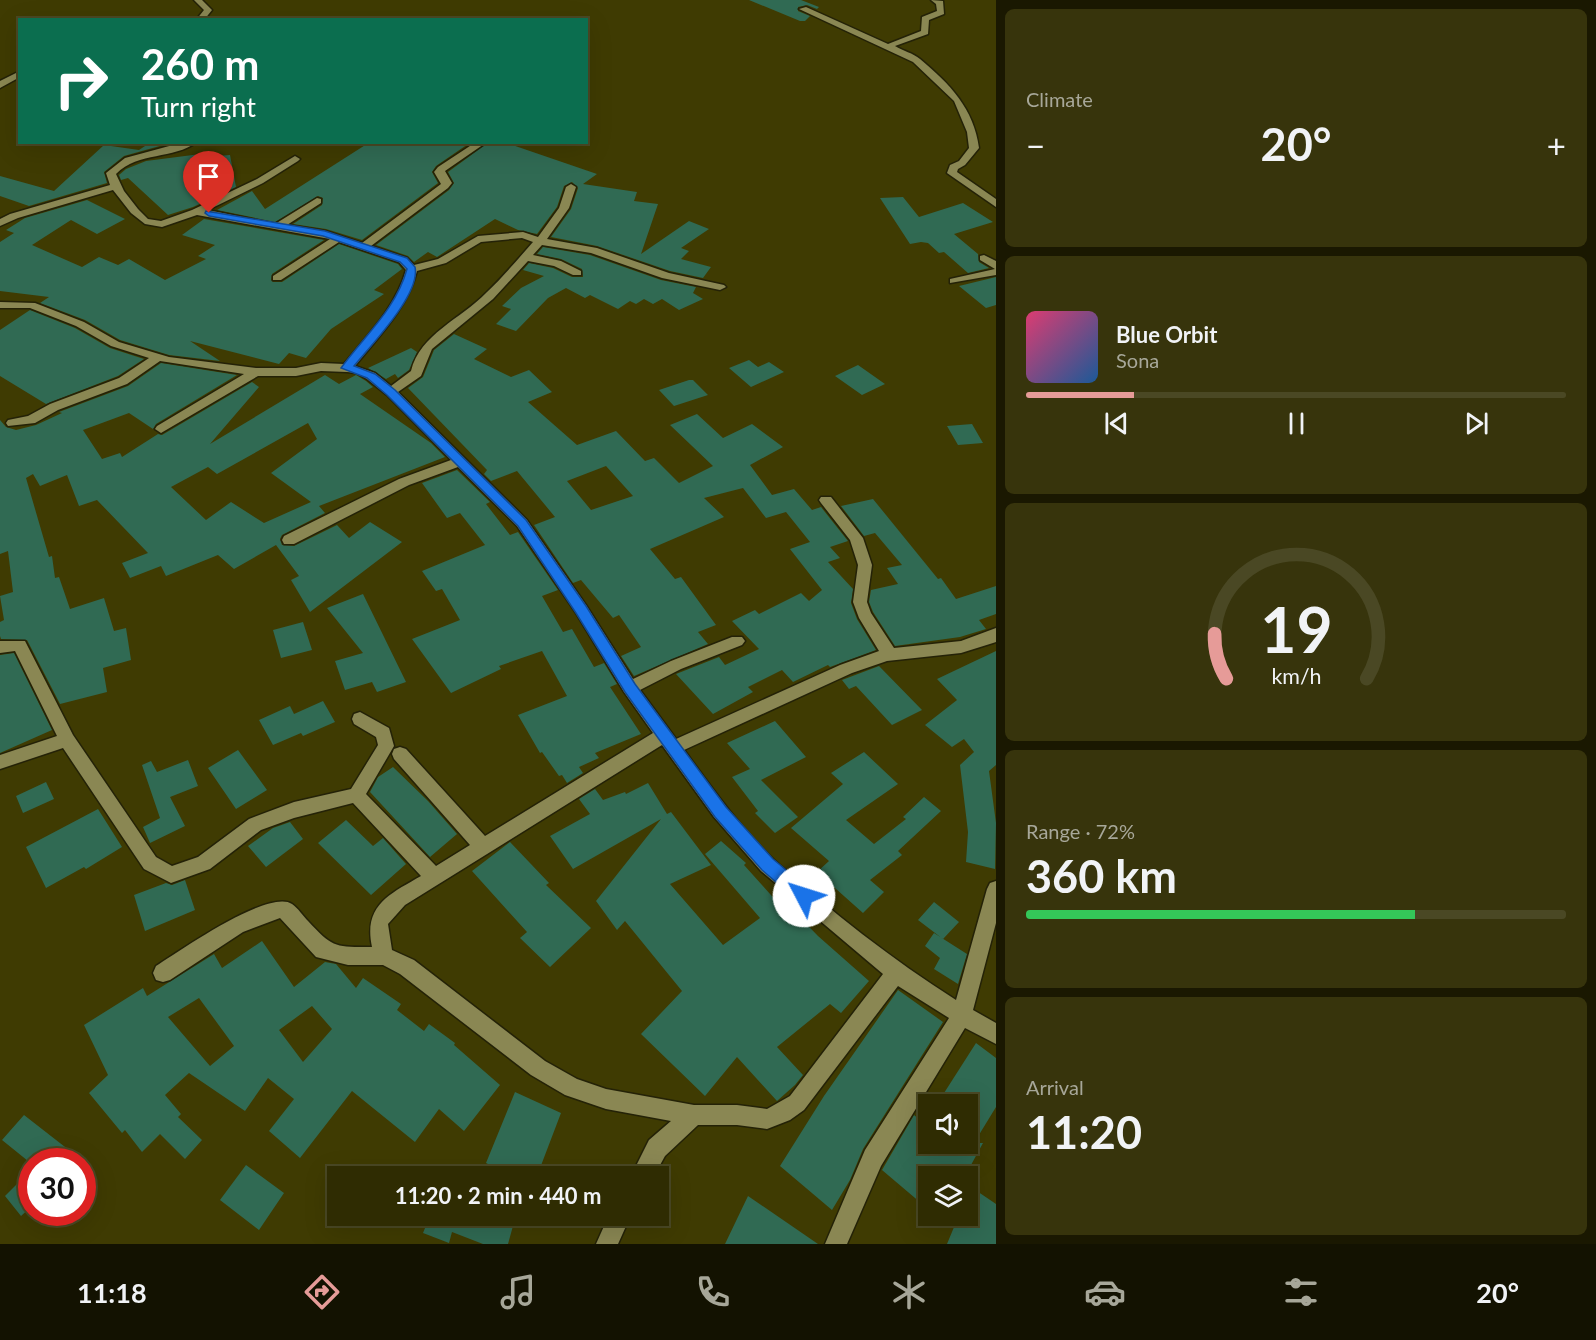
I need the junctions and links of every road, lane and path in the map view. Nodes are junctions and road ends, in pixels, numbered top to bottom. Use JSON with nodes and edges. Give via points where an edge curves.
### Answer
{"nodes":[{"id":1,"x":198,"y":0,"type":"edge"},
{"id":2,"x":935,"y":0,"type":"edge"},
{"id":3,"x":803,"y":9,"type":"dead end"},
{"id":4,"x":202,"y":18,"type":"edge"},
{"id":5,"x":893,"y":48,"type":"junction"},
{"id":6,"x":18,"y":74,"type":"edge"},
{"id":7,"x":0,"y":85,"type":"edge"},
{"id":8,"x":188,"y":144,"type":"edge"},
{"id":9,"x":480,"y":144,"type":"edge"},
{"id":10,"x":295,"y":159,"type":"dead end"},
{"id":11,"x":117,"y":186,"type":"junction"},
{"id":12,"x":571,"y":188,"type":"dead end"},
{"id":13,"x":317,"y":201,"type":"dead end"},
{"id":14,"x":996,"y":204,"type":"edge"},
{"id":15,"x":196,"y":212,"type":"junction"},
{"id":16,"x":0,"y":223,"type":"edge"},
{"id":17,"x":277,"y":227,"type":"junction"},
{"id":18,"x":339,"y":238,"type":"junction"},
{"id":19,"x":540,"y":241,"type":"junction"},
{"id":20,"x":363,"y":247,"type":"junction"},
{"id":21,"x":525,"y":257,"type":"junction"},
{"id":22,"x":984,"y":258,"type":"dead end"},
{"id":23,"x":996,"y":266,"type":"edge"},
{"id":24,"x":412,"y":269,"type":"junction"},
{"id":25,"x":996,"y":272,"type":"edge"},
{"id":26,"x":577,"y":273,"type":"dead end"},
{"id":27,"x":277,"y":278,"type":"dead end"},
{"id":28,"x":954,"y":281,"type":"dead end"},
{"id":29,"x":720,"y":287,"type":"dead end"},
{"id":30,"x":0,"y":305,"type":"edge"},
{"id":31,"x":158,"y":357,"type":"junction"},
{"id":32,"x":347,"y":368,"type":"junction"},
{"id":33,"x":256,"y":372,"type":"junction"},
{"id":34,"x":391,"y":392,"type":"junction"},
{"id":35,"x":12,"y":423,"type":"dead end"},
{"id":36,"x":161,"y":429,"type":"dead end"},
{"id":37,"x":460,"y":461,"type":"junction"},
{"id":38,"x":826,"y":500,"type":"dead end"},
{"id":39,"x":289,"y":540,"type":"dead end"},
{"id":40,"x":996,"y":634,"type":"edge"},
{"id":41,"x":737,"y":640,"type":"dead end"},
{"id":42,"x":0,"y":647,"type":"edge"},
{"id":43,"x":890,"y":655,"type":"junction"},
{"id":44,"x":630,"y":688,"type":"junction"},
{"id":45,"x":360,"y":719,"type":"dead end"},
{"id":46,"x":67,"y":740,"type":"junction"},
{"id":47,"x":670,"y":740,"type":"junction"},
{"id":48,"x":400,"y":754,"type":"dead end"},
{"id":49,"x":0,"y":762,"type":"edge"},
{"id":50,"x":356,"y":795,"type":"junction"},
{"id":51,"x":482,"y":846,"type":"junction"},
{"id":52,"x":434,"y":877,"type":"junction"},
{"id":53,"x":996,"y":889,"type":"edge"},
{"id":54,"x":384,"y":956,"type":"junction"},
{"id":55,"x":164,"y":973,"type":"dead end"},
{"id":56,"x":896,"y":973,"type":"junction"},
{"id":57,"x":962,"y":1016,"type":"junction"},
{"id":58,"x":996,"y":1034,"type":"edge"},
{"id":59,"x":694,"y":1115,"type":"junction"},
{"id":60,"x":647,"y":1166,"type":"edge"},
{"id":61,"x":615,"y":1226,"type":"edge"},
{"id":62,"x":607,"y":1244,"type":"edge"},
{"id":63,"x":836,"y":1244,"type":"edge"}],
"edges":[{"from":1,"to":4,"type":"street","via":[[208,10]]},
{"from":2,"to":5,"type":"street","via":[[940,3],[941,12],[925,20],[925,32],[893,43]]},
{"from":3,"to":5,"type":"street"},
{"from":5,"to":14,"type":"street","via":[[916,60],[957,100],[972,132],[974,148],[962,163],[953,167],[952,173]]},
{"from":6,"to":7,"type":"street"},
{"from":8,"to":11,"type":"street","via":[[123,163],[111,173]]},
{"from":9,"to":20,"type":"street","via":[[441,169],[445,186]]},
{"from":10,"to":15,"type":"street"},
{"from":11,"to":15,"type":"street","via":[[132,207],[152,224]]},
{"from":11,"to":16,"type":"street"},
{"from":12,"to":19,"type":"street","via":[[564,208]]},
{"from":13,"to":17,"type":"street"},
{"from":15,"to":17,"type":"street"},
{"from":17,"to":18,"type":"street"},
{"from":18,"to":20,"type":"street"},
{"from":18,"to":27,"type":"street"},
{"from":19,"to":21,"type":"street"},
{"from":19,"to":24,"type":"street","via":[[523,235],[478,239],[442,261]]},
{"from":19,"to":29,"type":"street","via":[[593,250],[666,276]]},
{"from":20,"to":24,"type":"street","via":[[403,260]]},
{"from":21,"to":26,"type":"street","via":[[557,263]]},
{"from":21,"to":34,"type":"street","via":[[489,297],[427,347],[417,373]]},
{"from":22,"to":23,"type":"street"},
{"from":24,"to":32,"type":"street","via":[[395,309]]},
{"from":25,"to":28,"type":"street"},
{"from":30,"to":31,"type":"street","via":[[31,305],[80,324],[116,345]]},
{"from":31,"to":33,"type":"street"},
{"from":31,"to":35,"type":"street","via":[[123,381],[31,420]]},
{"from":32,"to":33,"type":"street"},
{"from":32,"to":34,"type":"street","via":[[360,370]]},
{"from":33,"to":36,"type":"street"},
{"from":34,"to":37,"type":"street"},
{"from":37,"to":39,"type":"street","via":[[404,482]]},
{"from":37,"to":44,"type":"street","via":[[522,523]]},
{"from":38,"to":43,"type":"street","via":[[856,538],[865,565],[860,602]]},
{"from":40,"to":43,"type":"street","via":[[961,648]]},
{"from":41,"to":44,"type":"street"},
{"from":42,"to":46,"type":"street","via":[[20,645]]},
{"from":43,"to":47,"type":"street"},
{"from":44,"to":47,"type":"street"},
{"from":45,"to":50,"type":"street","via":[[383,733],[386,746]]},
{"from":46,"to":49,"type":"street"},
{"from":46,"to":50,"type":"street","via":[[150,862],[171,875],[204,863],[255,824]]},
{"from":47,"to":51,"type":"street"},
{"from":47,"to":56,"type":"street","via":[[720,812],[767,865]]},
{"from":48,"to":51,"type":"street"},
{"from":50,"to":52,"type":"street"},
{"from":51,"to":52,"type":"street"},
{"from":52,"to":54,"type":"street","via":[[383,911],[378,929]]},
{"from":53,"to":57,"type":"street"},
{"from":54,"to":55,"type":"street","via":[[323,951],[280,909],[237,925]]},
{"from":54,"to":59,"type":"street","via":[[407,968],[538,1068],[572,1088],[606,1099]]},
{"from":56,"to":57,"type":"street"},
{"from":56,"to":59,"type":"street","via":[[797,1103],[783,1113],[767,1119]]},
{"from":57,"to":58,"type":"street"},
{"from":57,"to":63,"type":"street","via":[[873,1158]]},
{"from":59,"to":60,"type":"street","via":[[657,1148]]},
{"from":61,"to":62,"type":"street"}]}
